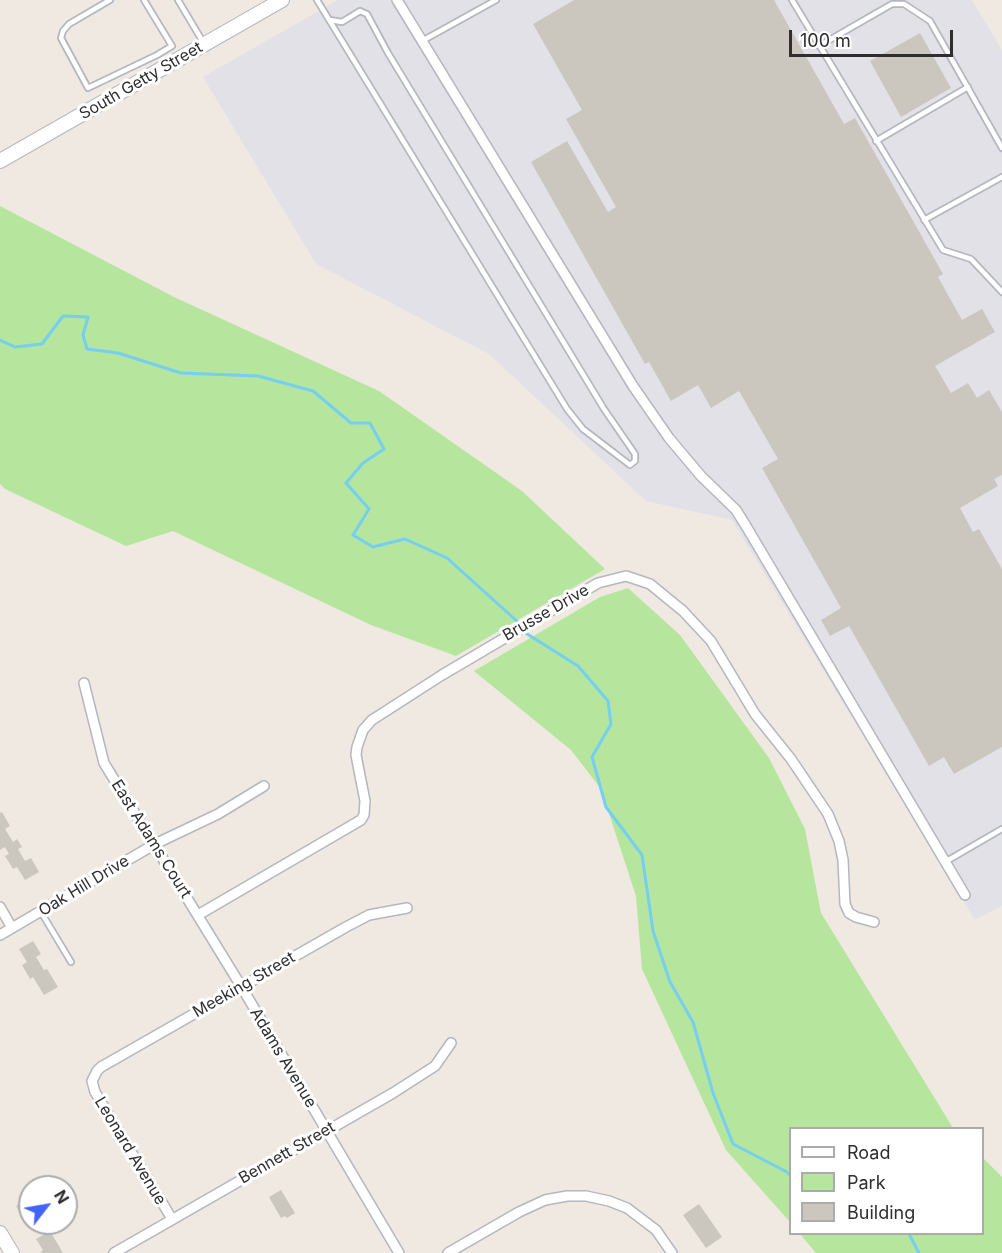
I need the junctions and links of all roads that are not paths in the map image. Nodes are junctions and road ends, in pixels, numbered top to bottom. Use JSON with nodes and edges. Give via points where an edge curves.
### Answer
{"nodes":[{"id":1,"x":110,"y":0,"type":"edge"},
{"id":2,"x":144,"y":0,"type":"edge"},
{"id":3,"x":178,"y":0,"type":"edge"},
{"id":4,"x":282,"y":0,"type":"edge"},
{"id":5,"x":317,"y":0,"type":"edge"},
{"id":6,"x":397,"y":0,"type":"edge"},
{"id":7,"x":496,"y":0,"type":"edge"},
{"id":8,"x":792,"y":0,"type":"edge"},
{"id":9,"x":330,"y":20,"type":"junction"},
{"id":10,"x":422,"y":41,"type":"junction"},
{"id":11,"x":204,"y":45,"type":"junction"},
{"id":12,"x":819,"y":46,"type":"junction"},
{"id":13,"x":161,"y":61,"type":"junction"},
{"id":14,"x":968,"y":87,"type":"junction"},
{"id":15,"x":876,"y":141,"type":"junction"},
{"id":16,"x":1002,"y":148,"type":"edge"},
{"id":17,"x":0,"y":161,"type":"edge"},
{"id":18,"x":1002,"y":177,"type":"edge"},
{"id":19,"x":924,"y":220,"type":"junction"},
{"id":20,"x":1002,"y":292,"type":"edge"},
{"id":21,"x":84,"y":683,"type":"dead end"},
{"id":22,"x":264,"y":786,"type":"dead end"},
{"id":23,"x":1002,"y":829,"type":"edge"},
{"id":24,"x":155,"y":844,"type":"junction"},
{"id":25,"x":945,"y":862,"type":"junction"},
{"id":26,"x":964,"y":895,"type":"dead end"},
{"id":27,"x":0,"y":907,"type":"edge"},
{"id":28,"x":407,"y":909,"type":"dead end"},
{"id":29,"x":41,"y":912,"type":"junction"},
{"id":30,"x":198,"y":915,"type":"junction"},
{"id":31,"x":874,"y":922,"type":"dead end"},
{"id":32,"x":12,"y":928,"type":"junction"},
{"id":33,"x":0,"y":935,"type":"edge"},
{"id":34,"x":71,"y":962,"type":"dead end"},
{"id":35,"x":241,"y":986,"type":"junction"},
{"id":36,"x":451,"y":1043,"type":"dead end"},
{"id":37,"x":92,"y":1081,"type":"joint"},
{"id":38,"x":326,"y":1130,"type":"junction"},
{"id":39,"x":172,"y":1219,"type":"junction"},
{"id":40,"x":0,"y":1233,"type":"edge"},
{"id":41,"x":12,"y":1253,"type":"edge"},
{"id":42,"x":114,"y":1253,"type":"edge"},
{"id":43,"x":399,"y":1253,"type":"edge"},
{"id":44,"x":448,"y":1253,"type":"edge"},
{"id":45,"x":672,"y":1253,"type":"edge"}],
"edges":[{"from":1,"to":13,"type":"lane","via":[[69,24],[61,38],[88,88]]},
{"from":2,"to":13,"type":"lane","via":[[172,46]]},
{"from":3,"to":11,"type":"lane"},
{"from":4,"to":11,"type":"main road","name":"South Getty Street"},
{"from":5,"to":9,"type":"lane"},
{"from":6,"to":10,"type":"street"},
{"from":7,"to":10,"type":"lane"},
{"from":8,"to":12,"type":"lane"},
{"from":9,"to":9,"type":"lane","via":[[342,21],[360,11],[367,14],[636,461],[630,465],[583,429],[567,409]]},
{"from":10,"to":25,"type":"street","via":[[633,386],[669,438],[747,526]]},
{"from":11,"to":13,"type":"main road","name":"South Getty Street"},
{"from":12,"to":14,"type":"lane","via":[[892,4],[903,4],[928,19]]},
{"from":12,"to":15,"type":"lane"},
{"from":13,"to":17,"type":"main road","name":"South Getty Street"},
{"from":14,"to":15,"type":"lane"},
{"from":14,"to":16,"type":"lane"},
{"from":15,"to":19,"type":"lane"},
{"from":18,"to":19,"type":"lane"},
{"from":19,"to":20,"type":"lane","via":[[944,250],[971,259]]},
{"from":21,"to":24,"type":"street","name":"East Adams Court","via":[[104,763]]},
{"from":22,"to":24,"type":"street","name":"Oak Hill Drive","via":[[218,814]]},
{"from":23,"to":25,"type":"lane"},
{"from":24,"to":29,"type":"street","name":"Oak Hill Drive"},
{"from":24,"to":30,"type":"street","name":"East Adams Court"},
{"from":25,"to":26,"type":"street"},
{"from":27,"to":32,"type":"street"},
{"from":28,"to":35,"type":"street","name":"Meeking Street","via":[[369,915]]},
{"from":29,"to":32,"type":"street","name":"Oak Hill Drive"},
{"from":29,"to":34,"type":"lane"},
{"from":30,"to":31,"type":"street","name":"Brusse Drive","via":[[361,820],[365,801],[356,755],[363,730],[372,720],[598,583],[626,576],[650,584],[711,641],[755,714],[828,814],[839,841],[849,913]]},
{"from":30,"to":35,"type":"street","name":"East Adams Court"},
{"from":32,"to":33,"type":"street","name":"Oak Hill Drive"},
{"from":35,"to":37,"type":"street","name":"Meeking Street","via":[[101,1067]]},
{"from":35,"to":38,"type":"street","name":"Adams Avenue"},
{"from":36,"to":38,"type":"street","name":"Bennett Street","via":[[435,1066]]},
{"from":37,"to":39,"type":"street","name":"Leonard Avenue"},
{"from":38,"to":39,"type":"street","name":"Bennett Street"},
{"from":38,"to":43,"type":"street","name":"Adams Avenue"},
{"from":39,"to":42,"type":"street","name":"Bennett Street"},
{"from":40,"to":41,"type":"main road"},
{"from":44,"to":45,"type":"street","via":[[519,1212],[545,1200],[567,1196],[586,1196],[627,1208],[656,1230]]}]}
